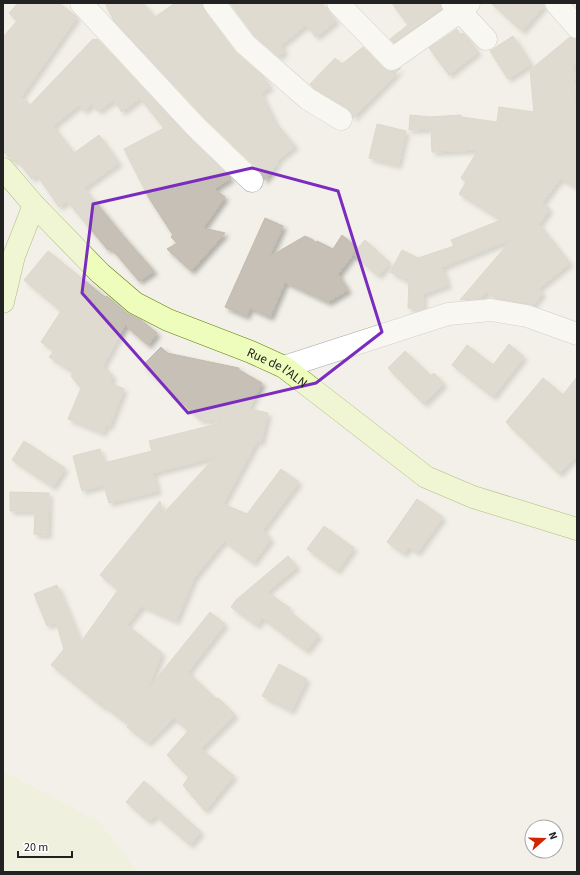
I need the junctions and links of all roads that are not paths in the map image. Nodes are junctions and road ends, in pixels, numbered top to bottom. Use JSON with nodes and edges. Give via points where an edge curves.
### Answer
{"nodes":[{"id":1,"x":81,"y":3,"type":"edge"},
{"id":2,"x":214,"y":3,"type":"edge"},
{"id":3,"x":338,"y":3,"type":"edge"},
{"id":4,"x":556,"y":3,"type":"edge"},
{"id":5,"x":460,"y":6,"type":"edge"},
{"id":6,"x":577,"y":28,"type":"edge"},
{"id":7,"x":486,"y":39,"type":"dead end"},
{"id":8,"x":341,"y":119,"type":"dead end"},
{"id":9,"x":3,"y":169,"type":"edge"},
{"id":10,"x":252,"y":181,"type":"dead end"},
{"id":11,"x":34,"y":205,"type":"junction"},
{"id":12,"x":3,"y":302,"type":"edge"},
{"id":13,"x":577,"y":334,"type":"edge"},
{"id":14,"x":284,"y":367,"type":"junction"},
{"id":15,"x":577,"y":530,"type":"edge"}],
"edges":[{"from":1,"to":10,"type":"street","via":[[195,126]]},
{"from":2,"to":8,"type":"street","via":[[245,44],[308,99]]},
{"from":3,"to":5,"type":"street","via":[[392,59]]},
{"from":4,"to":6,"type":"street"},
{"from":5,"to":7,"type":"street"},
{"from":9,"to":11,"type":"main road","name":"Rue de l'ALN"},
{"from":11,"to":12,"type":"main road","via":[[14,256]]},
{"from":11,"to":14,"type":"main road","name":"Rue de l'ALN","via":[[100,273],[135,303],[168,320]]},
{"from":13,"to":14,"type":"street","via":[[527,316],[491,310],[448,314]]},
{"from":14,"to":15,"type":"main road","name":"Rue de l'ALN","via":[[426,478],[473,497]]}]}
